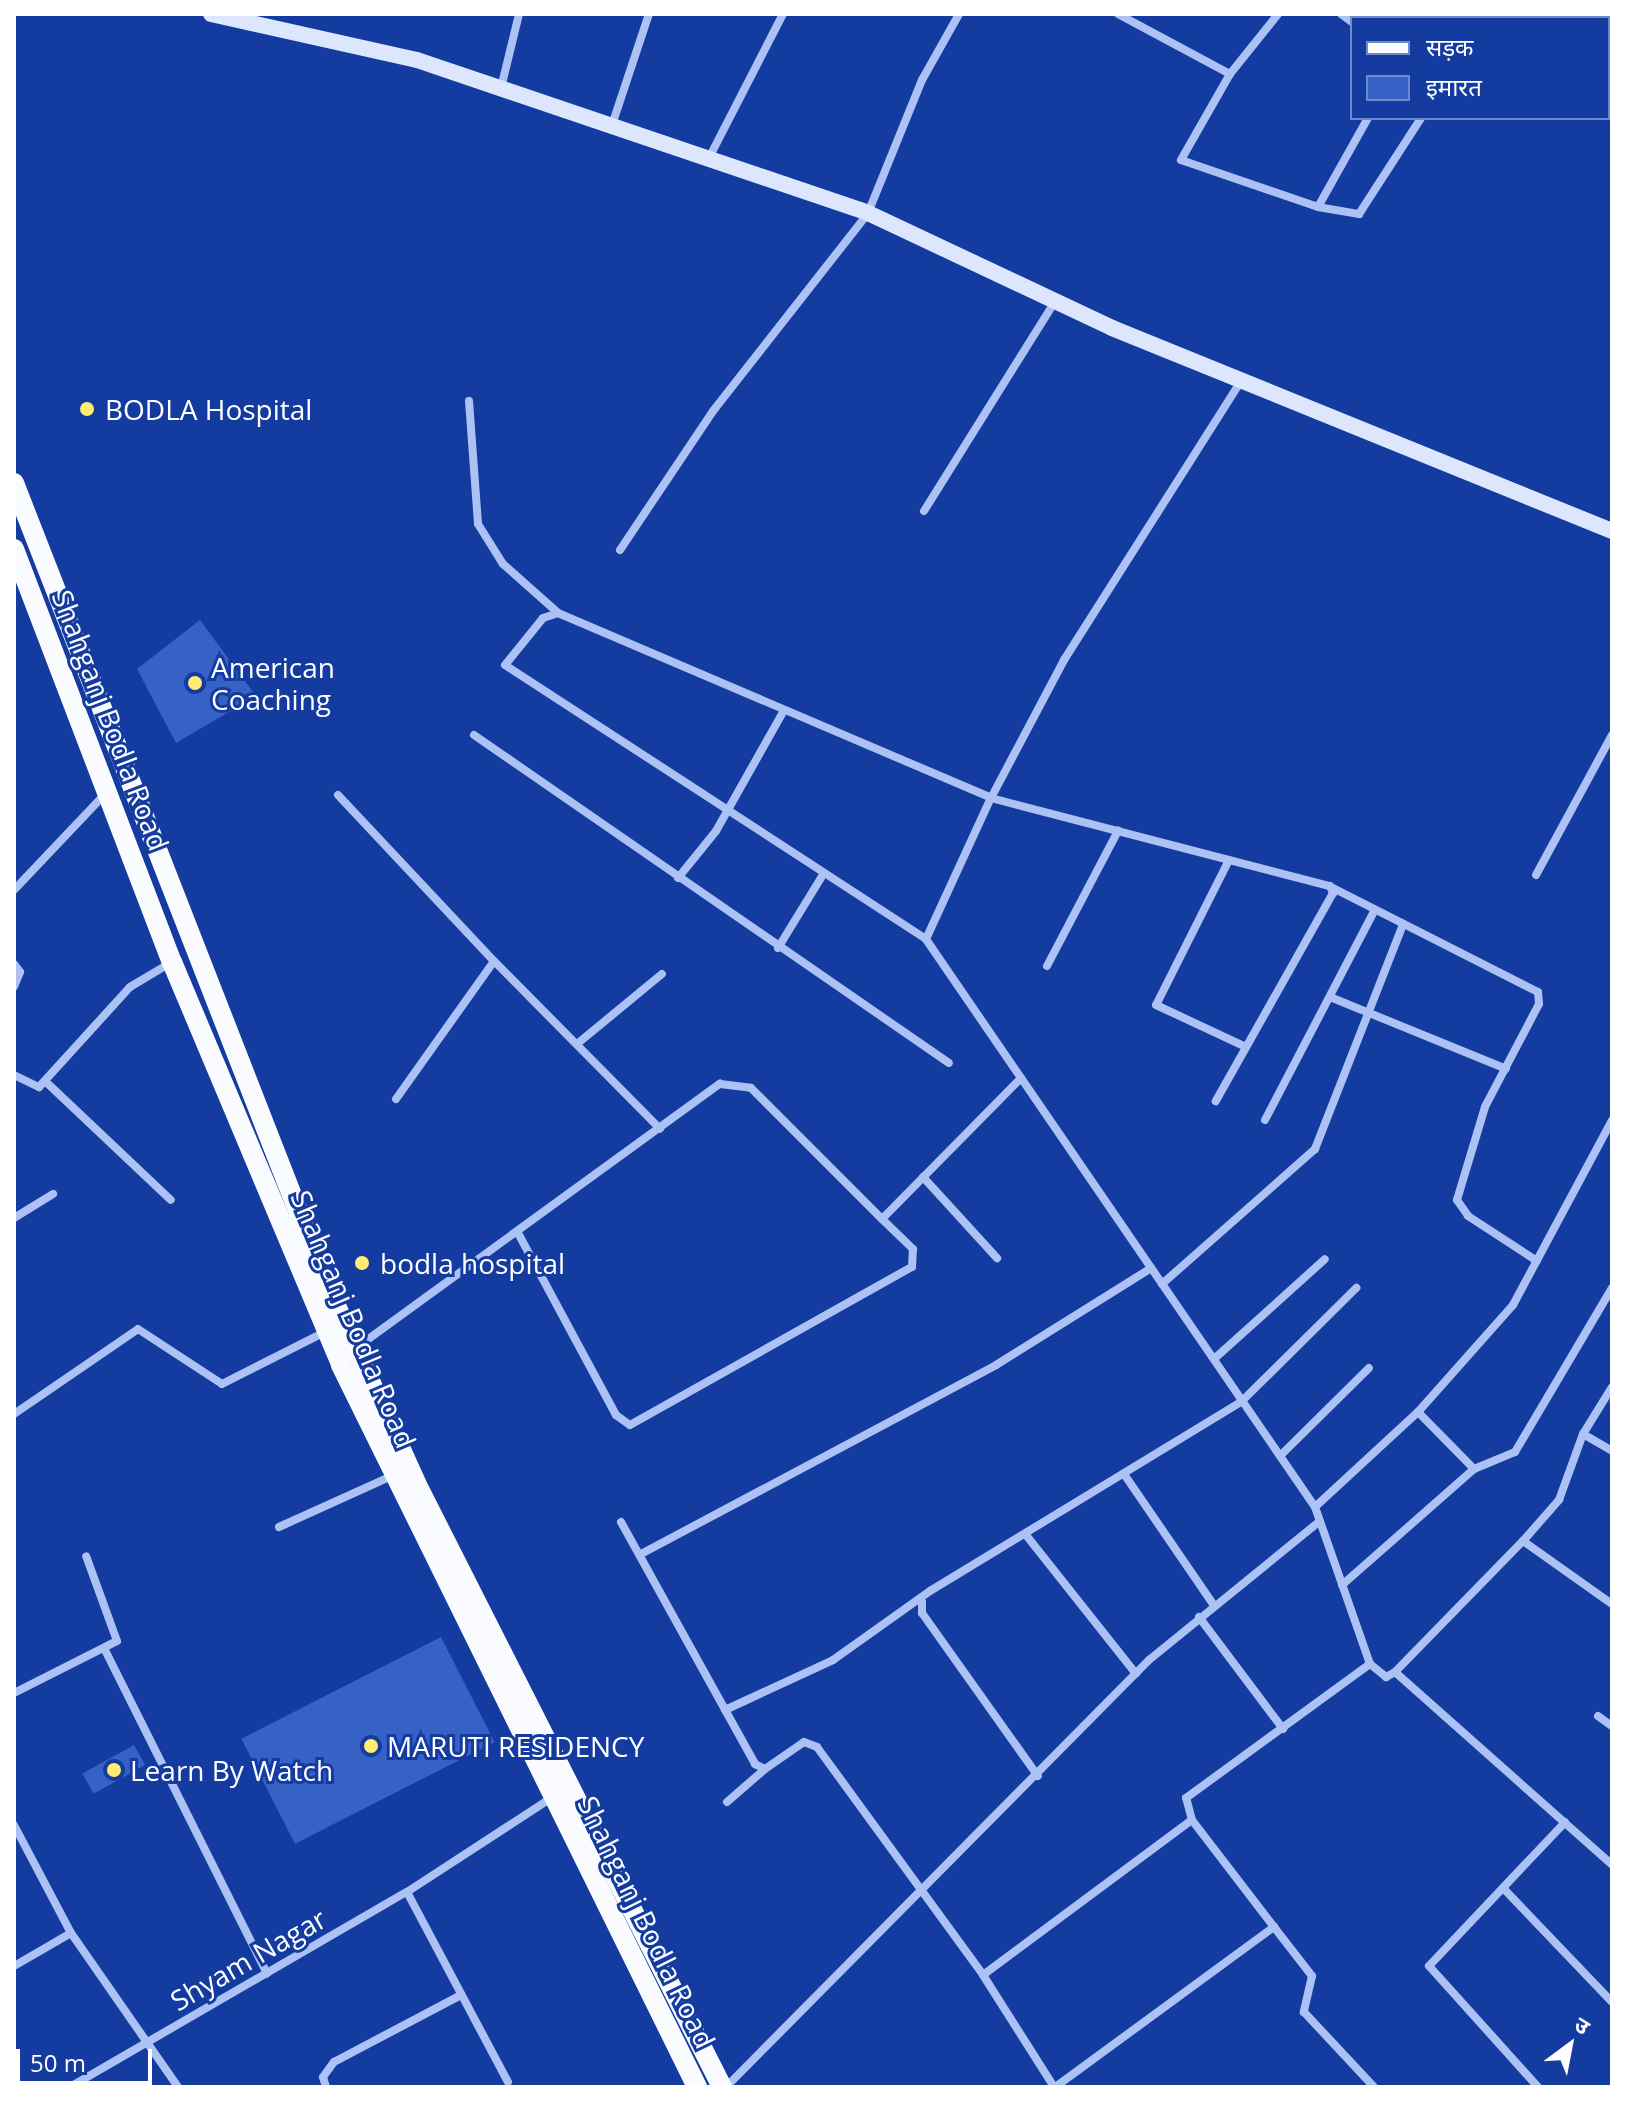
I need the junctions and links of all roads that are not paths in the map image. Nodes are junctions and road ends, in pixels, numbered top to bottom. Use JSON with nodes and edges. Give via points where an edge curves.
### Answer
{"nodes":[{"id":1,"x":211,"y":14,"type":"edge"},
{"id":2,"x":519,"y":14,"type":"edge"},
{"id":3,"x":649,"y":14,"type":"edge"},
{"id":4,"x":783,"y":14,"type":"edge"},
{"id":5,"x":959,"y":14,"type":"edge"},
{"id":6,"x":1118,"y":14,"type":"edge"},
{"id":7,"x":1278,"y":14,"type":"edge"},
{"id":8,"x":1230,"y":74,"type":"junction"},
{"id":9,"x":501,"y":88,"type":"junction"},
{"id":10,"x":1367,"y":120,"type":"edge"},
{"id":11,"x":1420,"y":120,"type":"edge"},
{"id":12,"x":612,"y":125,"type":"junction"},
{"id":13,"x":709,"y":158,"type":"junction"},
{"id":14,"x":1318,"y":207,"type":"junction"},
{"id":15,"x":868,"y":213,"type":"junction"},
{"id":16,"x":1056,"y":300,"type":"junction"},
{"id":17,"x":1242,"y":380,"type":"junction"},
{"id":18,"x":469,"y":401,"type":"dead end"},
{"id":19,"x":14,"y":483,"type":"edge"},
{"id":20,"x":924,"y":511,"type":"dead end"},
{"id":21,"x":1612,"y":531,"type":"edge"},
{"id":22,"x":14,"y":549,"type":"edge"},
{"id":23,"x":620,"y":550,"type":"dead end"},
{"id":24,"x":558,"y":613,"type":"junction"},
{"id":25,"x":783,"y":712,"type":"junction"},
{"id":26,"x":474,"y":735,"type":"dead end"},
{"id":27,"x":1612,"y":735,"type":"edge"},
{"id":28,"x":110,"y":790,"type":"junction"},
{"id":29,"x":338,"y":795,"type":"dead end"},
{"id":30,"x":991,"y":798,"type":"junction"},
{"id":31,"x":727,"y":810,"type":"junction"},
{"id":32,"x":1118,"y":831,"type":"junction"},
{"id":33,"x":1229,"y":860,"type":"junction"},
{"id":34,"x":824,"y":873,"type":"junction"},
{"id":35,"x":1536,"y":875,"type":"dead end"},
{"id":36,"x":678,"y":878,"type":"junction"},
{"id":37,"x":1330,"y":886,"type":"junction"},
{"id":38,"x":14,"y":890,"type":"edge"},
{"id":39,"x":1375,"y":910,"type":"junction"},
{"id":40,"x":1403,"y":924,"type":"junction"},
{"id":41,"x":926,"y":939,"type":"junction"},
{"id":42,"x":778,"y":948,"type":"junction"},
{"id":43,"x":494,"y":961,"type":"junction"},
{"id":44,"x":172,"y":962,"type":"junction"},
{"id":45,"x":14,"y":964,"type":"edge"},
{"id":46,"x":1047,"y":966,"type":"dead end"},
{"id":47,"x":662,"y":974,"type":"dead end"},
{"id":48,"x":14,"y":987,"type":"edge"},
{"id":49,"x":1330,"y":997,"type":"junction"},
{"id":50,"x":1368,"y":1013,"type":"junction"},
{"id":51,"x":577,"y":1044,"type":"junction"},
{"id":52,"x":1246,"y":1047,"type":"junction"},
{"id":53,"x":949,"y":1063,"type":"dead end"},
{"id":54,"x":1506,"y":1069,"type":"junction"},
{"id":55,"x":14,"y":1075,"type":"edge"},
{"id":56,"x":1021,"y":1078,"type":"junction"},
{"id":57,"x":45,"y":1081,"type":"junction"},
{"id":58,"x":396,"y":1099,"type":"dead end"},
{"id":59,"x":1216,"y":1101,"type":"dead end"},
{"id":60,"x":1265,"y":1120,"type":"dead end"},
{"id":61,"x":1612,"y":1120,"type":"edge"},
{"id":62,"x":660,"y":1129,"type":"junction"},
{"id":63,"x":923,"y":1177,"type":"junction"},
{"id":64,"x":53,"y":1194,"type":"dead end"},
{"id":65,"x":171,"y":1200,"type":"dead end"},
{"id":66,"x":14,"y":1218,"type":"edge"},
{"id":67,"x":882,"y":1219,"type":"junction"},
{"id":68,"x":518,"y":1233,"type":"junction"},
{"id":69,"x":997,"y":1258,"type":"dead end"},
{"id":70,"x":1325,"y":1259,"type":"dead end"},
{"id":71,"x":1537,"y":1261,"type":"junction"},
{"id":72,"x":1151,"y":1268,"type":"junction"},
{"id":73,"x":1162,"y":1284,"type":"junction"},
{"id":74,"x":1356,"y":1288,"type":"dead end"},
{"id":75,"x":1612,"y":1288,"type":"edge"},
{"id":76,"x":335,"y":1328,"type":"junction"},
{"id":77,"x":346,"y":1352,"type":"junction"},
{"id":78,"x":1214,"y":1359,"type":"junction"},
{"id":79,"x":1369,"y":1368,"type":"dead end"},
{"id":80,"x":1612,"y":1387,"type":"edge"},
{"id":81,"x":1242,"y":1401,"type":"junction"},
{"id":82,"x":1418,"y":1412,"type":"junction"},
{"id":83,"x":14,"y":1414,"type":"edge"},
{"id":84,"x":1583,"y":1434,"type":"junction"},
{"id":85,"x":1612,"y":1451,"type":"edge"},
{"id":86,"x":1280,"y":1456,"type":"junction"},
{"id":87,"x":1474,"y":1469,"type":"junction"},
{"id":88,"x":1124,"y":1474,"type":"junction"},
{"id":89,"x":392,"y":1476,"type":"junction"},
{"id":90,"x":1315,"y":1507,"type":"junction"},
{"id":91,"x":420,"y":1513,"type":"junction"},
{"id":92,"x":1320,"y":1521,"type":"junction"},
{"id":93,"x":621,"y":1522,"type":"dead end"},
{"id":94,"x":279,"y":1527,"type":"dead end"},
{"id":95,"x":1026,"y":1535,"type":"junction"},
{"id":96,"x":1523,"y":1541,"type":"junction"},
{"id":97,"x":641,"y":1554,"type":"junction"},
{"id":98,"x":86,"y":1556,"type":"dead end"},
{"id":99,"x":1342,"y":1585,"type":"junction"},
{"id":100,"x":922,"y":1602,"type":"junction"},
{"id":101,"x":1213,"y":1604,"type":"junction"},
{"id":102,"x":1612,"y":1604,"type":"edge"},
{"id":103,"x":1199,"y":1617,"type":"junction"},
{"id":104,"x":104,"y":1648,"type":"junction"},
{"id":105,"x":1370,"y":1664,"type":"junction"},
{"id":106,"x":1395,"y":1672,"type":"junction"},
{"id":107,"x":1136,"y":1674,"type":"junction"},
{"id":108,"x":15,"y":1689,"type":"edge"},
{"id":109,"x":725,"y":1710,"type":"junction"},
{"id":110,"x":1598,"y":1716,"type":"dead end"},
{"id":111,"x":1612,"y":1726,"type":"edge"},
{"id":112,"x":1283,"y":1729,"type":"junction"},
{"id":113,"x":765,"y":1769,"type":"junction"},
{"id":114,"x":1038,"y":1776,"type":"junction"},
{"id":115,"x":571,"y":1784,"type":"junction"},
{"id":116,"x":553,"y":1796,"type":"junction"},
{"id":117,"x":727,"y":1802,"type":"dead end"},
{"id":118,"x":1192,"y":1820,"type":"junction"},
{"id":119,"x":1565,"y":1822,"type":"junction"},
{"id":120,"x":14,"y":1825,"type":"edge"},
{"id":121,"x":1612,"y":1865,"type":"edge"},
{"id":122,"x":1504,"y":1889,"type":"junction"},
{"id":123,"x":407,"y":1892,"type":"junction"},
{"id":124,"x":923,"y":1892,"type":"junction"},
{"id":125,"x":1274,"y":1927,"type":"junction"},
{"id":126,"x":71,"y":1933,"type":"junction"},
{"id":127,"x":14,"y":1966,"type":"edge"},
{"id":128,"x":267,"y":1973,"type":"junction"},
{"id":129,"x":983,"y":1975,"type":"junction"},
{"id":130,"x":461,"y":1995,"type":"junction"},
{"id":131,"x":1612,"y":2002,"type":"edge"},
{"id":132,"x":148,"y":2042,"type":"junction"},
{"id":133,"x":508,"y":2082,"type":"dead end"},
{"id":134,"x":1056,"y":2086,"type":"edge"},
{"id":135,"x":70,"y":2087,"type":"edge"},
{"id":136,"x":178,"y":2087,"type":"edge"},
{"id":137,"x":326,"y":2087,"type":"edge"},
{"id":138,"x":697,"y":2087,"type":"edge"},
{"id":139,"x":724,"y":2087,"type":"edge"},
{"id":140,"x":1374,"y":2087,"type":"edge"},
{"id":141,"x":1538,"y":2087,"type":"edge"}],
"edges":[{"from":1,"to":9,"type":"main road","via":[[417,60]]},
{"from":2,"to":9,"type":"street"},
{"from":3,"to":12,"type":"street"},
{"from":4,"to":13,"type":"street"},
{"from":5,"to":15,"type":"street","via":[[922,80]]},
{"from":6,"to":8,"type":"street"},
{"from":7,"to":8,"type":"street"},
{"from":8,"to":14,"type":"street","via":[[1181,160]]},
{"from":9,"to":12,"type":"main road"},
{"from":10,"to":14,"type":"street"},
{"from":11,"to":14,"type":"street","via":[[1359,214]]},
{"from":12,"to":13,"type":"main road"},
{"from":13,"to":15,"type":"main road"},
{"from":15,"to":16,"type":"main road"},
{"from":15,"to":23,"type":"street","via":[[713,411]]},
{"from":16,"to":17,"type":"main road"},
{"from":16,"to":20,"type":"street"},
{"from":17,"to":21,"type":"main road"},
{"from":17,"to":30,"type":"street","via":[[1064,660]]},
{"from":18,"to":24,"type":"street","via":[[478,524],[503,564]]},
{"from":19,"to":76,"type":"main road"},
{"from":22,"to":28,"type":"main road","name":"Shahganj Bodla Road"},
{"from":24,"to":25,"type":"street"},
{"from":24,"to":31,"type":"street","via":[[543,618],[505,665]]},
{"from":25,"to":30,"type":"street"},
{"from":25,"to":31,"type":"street"},
{"from":26,"to":36,"type":"street"},
{"from":27,"to":35,"type":"street"},
{"from":28,"to":38,"type":"street"},
{"from":28,"to":44,"type":"main road","name":"Shahganj Bodla Road"},
{"from":29,"to":43,"type":"street"},
{"from":30,"to":32,"type":"street"},
{"from":30,"to":41,"type":"street"},
{"from":31,"to":34,"type":"street"},
{"from":31,"to":36,"type":"street"},
{"from":32,"to":33,"type":"street"},
{"from":32,"to":46,"type":"street"},
{"from":33,"to":37,"type":"street"},
{"from":33,"to":52,"type":"street","via":[[1156,1005]]},
{"from":34,"to":41,"type":"street"},
{"from":34,"to":42,"type":"street"},
{"from":36,"to":42,"type":"street"},
{"from":37,"to":39,"type":"street"},
{"from":37,"to":52,"type":"street","via":[[1333,893]]},
{"from":39,"to":40,"type":"street"},
{"from":39,"to":49,"type":"street"},
{"from":40,"to":50,"type":"street"},
{"from":40,"to":54,"type":"street","via":[[1538,992],[1539,1004]]},
{"from":41,"to":56,"type":"street"},
{"from":42,"to":53,"type":"street"},
{"from":43,"to":51,"type":"street"},
{"from":43,"to":58,"type":"street"},
{"from":44,"to":57,"type":"street","via":[[130,987]]},
{"from":44,"to":76,"type":"main road","name":"Shahganj Bodla Road"},
{"from":45,"to":48,"type":"street","via":[[20,972]]},
{"from":47,"to":51,"type":"street"},
{"from":49,"to":50,"type":"street"},
{"from":49,"to":60,"type":"street"},
{"from":50,"to":54,"type":"street"},
{"from":50,"to":73,"type":"street","via":[[1352,1071],[1315,1149]]},
{"from":51,"to":62,"type":"street"},
{"from":52,"to":59,"type":"street"},
{"from":54,"to":71,"type":"street","via":[[1485,1107],[1457,1200],[1468,1216]]},
{"from":55,"to":57,"type":"street","via":[[36,1089]]},
{"from":56,"to":63,"type":"street"},
{"from":56,"to":72,"type":"street"},
{"from":57,"to":65,"type":"street"},
{"from":61,"to":71,"type":"street"},
{"from":62,"to":67,"type":"street","via":[[720,1084],[739,1081]]},
{"from":62,"to":68,"type":"street"},
{"from":63,"to":67,"type":"street"},
{"from":63,"to":69,"type":"street"},
{"from":64,"to":66,"type":"street"},
{"from":67,"to":68,"type":"street","via":[[913,1249],[912,1267],[630,1425],[616,1415]]},
{"from":68,"to":77,"type":"street"},
{"from":70,"to":78,"type":"street"},
{"from":71,"to":82,"type":"street","via":[[1513,1305]]},
{"from":72,"to":73,"type":"street"},
{"from":72,"to":97,"type":"street","via":[[996,1365]]},
{"from":73,"to":78,"type":"street"},
{"from":74,"to":81,"type":"street"},
{"from":75,"to":87,"type":"street","via":[[1515,1452]]},
{"from":76,"to":77,"type":"main road"},
{"from":76,"to":83,"type":"street","via":[[222,1384],[138,1329]]},
{"from":77,"to":89,"type":"main road","name":"Shahganj Bodla Road"},
{"from":77,"to":91,"type":"main road"},
{"from":78,"to":81,"type":"street"},
{"from":79,"to":86,"type":"street"},
{"from":80,"to":84,"type":"street"},
{"from":81,"to":86,"type":"street"},
{"from":81,"to":88,"type":"street"},
{"from":82,"to":87,"type":"street"},
{"from":82,"to":90,"type":"street"},
{"from":84,"to":85,"type":"street"},
{"from":84,"to":96,"type":"street","via":[[1559,1500]]},
{"from":86,"to":90,"type":"street"},
{"from":87,"to":99,"type":"street"},
{"from":88,"to":95,"type":"street"},
{"from":88,"to":101,"type":"street"},
{"from":89,"to":91,"type":"main road","name":"Shahganj Bodla Road"},
{"from":89,"to":94,"type":"street"},
{"from":90,"to":92,"type":"street"},
{"from":91,"to":115,"type":"main road"},
{"from":91,"to":116,"type":"main road","name":"Shahganj Bodla Road"},
{"from":92,"to":99,"type":"street"},
{"from":92,"to":101,"type":"street"},
{"from":93,"to":97,"type":"street"},
{"from":95,"to":100,"type":"street"},
{"from":95,"to":107,"type":"street"},
{"from":96,"to":102,"type":"street"},
{"from":96,"to":106,"type":"street"},
{"from":97,"to":109,"type":"street"},
{"from":98,"to":104,"type":"street","via":[[117,1641]]},
{"from":99,"to":105,"type":"street"},
{"from":100,"to":109,"type":"street","via":[[824,1664]]},
{"from":100,"to":114,"type":"street","via":[[922,1613]]},
{"from":101,"to":103,"type":"street"},
{"from":103,"to":107,"type":"street"},
{"from":103,"to":112,"type":"street"},
{"from":104,"to":108,"type":"street"},
{"from":104,"to":128,"type":"street"},
{"from":105,"to":106,"type":"street","via":[[1386,1677]]},
{"from":105,"to":112,"type":"street"},
{"from":106,"to":119,"type":"street"},
{"from":107,"to":114,"type":"street"},
{"from":109,"to":113,"type":"street","via":[[755,1764]]},
{"from":110,"to":111,"type":"street"},
{"from":112,"to":118,"type":"street","via":[[1186,1798]]},
{"from":113,"to":117,"type":"street"},
{"from":113,"to":124,"type":"street","via":[[813,1743]]},
{"from":114,"to":124,"type":"street"},
{"from":115,"to":116,"type":"street","name":"Shyam Nagar"},
{"from":115,"to":139,"type":"main road"},
{"from":116,"to":123,"type":"street","name":"Shyam Nagar"},
{"from":116,"to":138,"type":"main road","name":"Shahganj Bodla Road"},
{"from":118,"to":125,"type":"street"},
{"from":118,"to":129,"type":"street"},
{"from":119,"to":121,"type":"street"},
{"from":119,"to":122,"type":"street"},
{"from":120,"to":126,"type":"street"},
{"from":122,"to":131,"type":"street"},
{"from":122,"to":141,"type":"street","via":[[1429,1966]]},
{"from":123,"to":128,"type":"street","name":"Shyam Nagar"},
{"from":123,"to":130,"type":"street"},
{"from":124,"to":129,"type":"street"},
{"from":124,"to":139,"type":"street"},
{"from":125,"to":134,"type":"street"},
{"from":125,"to":140,"type":"street","via":[[1312,1976],[1304,2012]]},
{"from":126,"to":127,"type":"street"},
{"from":126,"to":132,"type":"street"},
{"from":128,"to":132,"type":"street","name":"Shyam Nagar"},
{"from":129,"to":134,"type":"street"},
{"from":130,"to":133,"type":"street"},
{"from":130,"to":137,"type":"street","via":[[334,2062],[323,2077]]},
{"from":132,"to":135,"type":"street","name":"Shyam Nagar"},
{"from":132,"to":136,"type":"street"}]}
